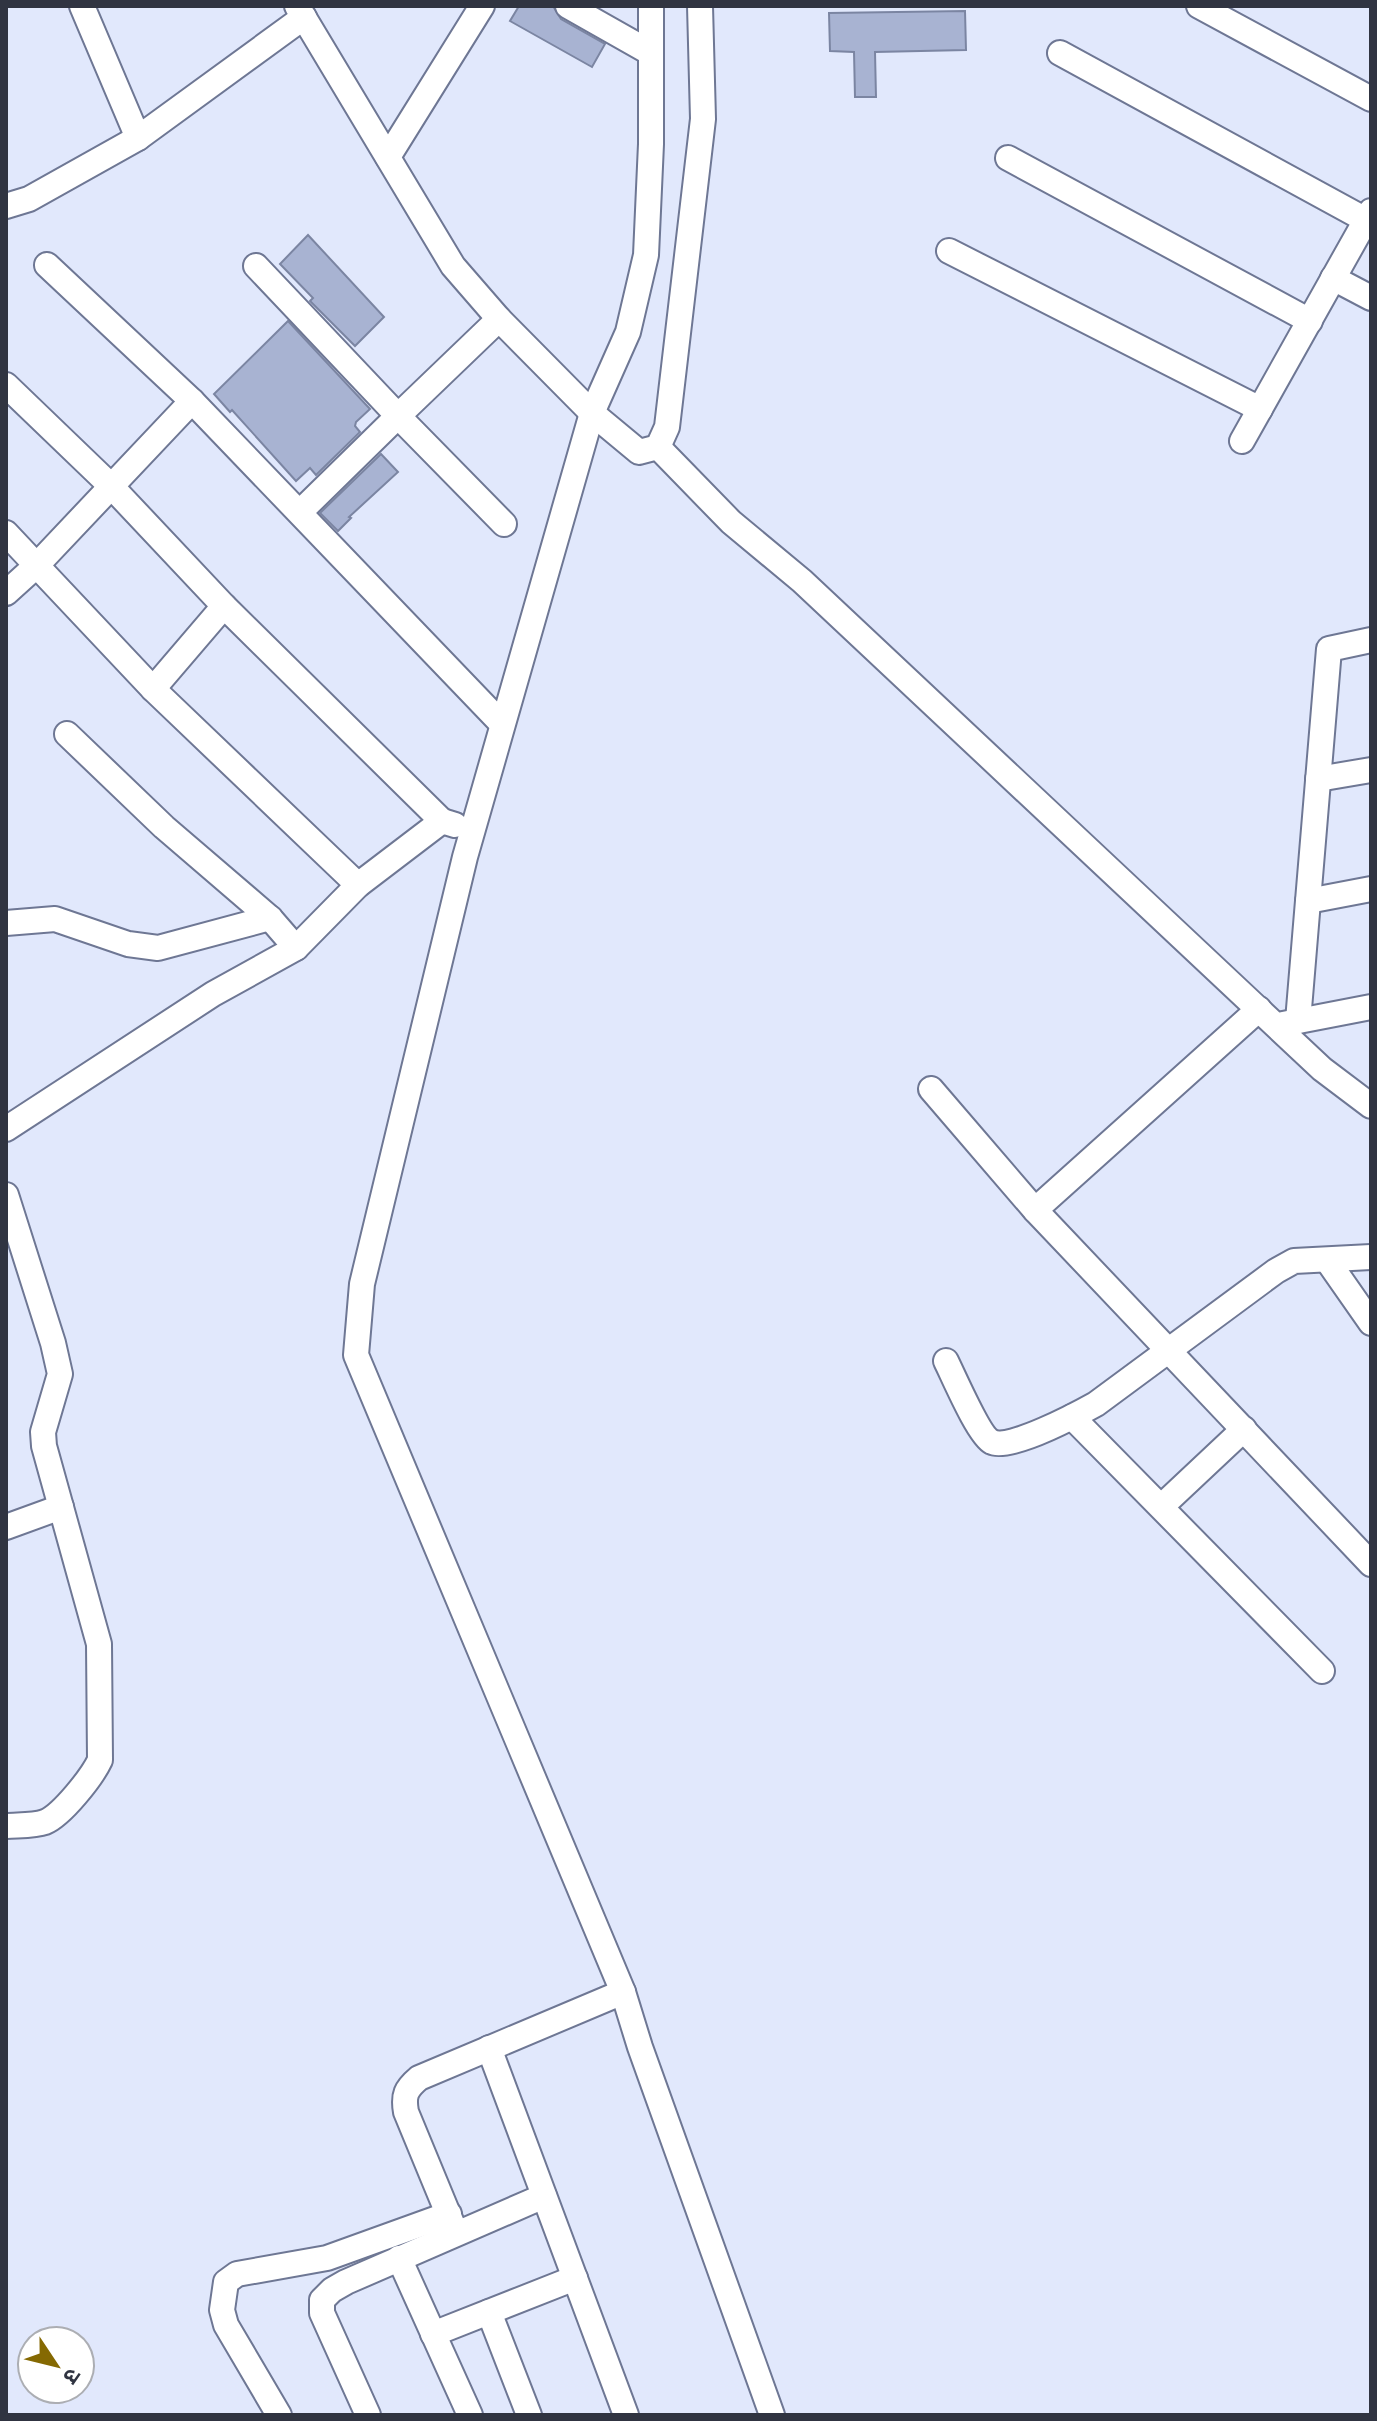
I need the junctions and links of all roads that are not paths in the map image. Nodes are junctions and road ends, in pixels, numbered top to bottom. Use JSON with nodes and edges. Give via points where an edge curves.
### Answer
{"nodes":[{"id":1,"x":82,"y":6,"type":"edge"},
{"id":2,"x":568,"y":6,"type":"edge"},
{"id":3,"x":651,"y":6,"type":"edge"},
{"id":4,"x":700,"y":6,"type":"edge"},
{"id":5,"x":1199,"y":6,"type":"edge"},
{"id":6,"x":300,"y":12,"type":"edge"},
{"id":7,"x":471,"y":12,"type":"edge"},
{"id":8,"x":651,"y":53,"type":"junction"},
{"id":9,"x":1060,"y":53,"type":"dead end"},
{"id":10,"x":1371,"y":99,"type":"edge"},
{"id":11,"x":138,"y":138,"type":"junction"},
{"id":12,"x":388,"y":157,"type":"junction"},
{"id":13,"x":1008,"y":158,"type":"dead end"},
{"id":14,"x":6,"y":206,"type":"edge"},
{"id":15,"x":1368,"y":216,"type":"edge"},
{"id":16,"x":949,"y":251,"type":"dead end"},
{"id":17,"x":47,"y":265,"type":"dead end"},
{"id":18,"x":256,"y":266,"type":"dead end"},
{"id":19,"x":1333,"y":278,"type":"junction"},
{"id":20,"x":1371,"y":298,"type":"edge"},
{"id":21,"x":499,"y":319,"type":"junction"},
{"id":22,"x":1310,"y":321,"type":"junction"},
{"id":23,"x":8,"y":391,"type":"edge"},
{"id":24,"x":192,"y":401,"type":"junction"},
{"id":25,"x":1260,"y":409,"type":"junction"},
{"id":26,"x":592,"y":413,"type":"junction"},
{"id":27,"x":398,"y":416,"type":"junction"},
{"id":28,"x":1242,"y":441,"type":"dead end"},
{"id":29,"x":649,"y":450,"type":"junction"},
{"id":30,"x":111,"y":486,"type":"junction"},
{"id":31,"x":301,"y":511,"type":"junction"},
{"id":32,"x":504,"y":524,"type":"dead end"},
{"id":33,"x":6,"y":533,"type":"edge"},
{"id":34,"x":37,"y":565,"type":"junction"},
{"id":35,"x":6,"y":593,"type":"edge"},
{"id":36,"x":224,"y":606,"type":"junction"},
{"id":37,"x":1371,"y":640,"type":"edge"},
{"id":38,"x":153,"y":689,"type":"junction"},
{"id":39,"x":502,"y":724,"type":"junction"},
{"id":40,"x":67,"y":734,"type":"dead end"},
{"id":41,"x":1371,"y":770,"type":"edge"},
{"id":42,"x":1318,"y":779,"type":"junction"},
{"id":43,"x":442,"y":821,"type":"junction"},
{"id":44,"x":473,"y":829,"type":"junction"},
{"id":45,"x":358,"y":885,"type":"junction"},
{"id":46,"x":1371,"y":889,"type":"edge"},
{"id":47,"x":1308,"y":901,"type":"junction"},
{"id":48,"x":270,"y":918,"type":"junction"},
{"id":49,"x":6,"y":923,"type":"edge"},
{"id":50,"x":296,"y":948,"type":"junction"},
{"id":51,"x":1371,"y":1007,"type":"edge"},
{"id":52,"x":1277,"y":1018,"type":"junction"},
{"id":53,"x":931,"y":1089,"type":"dead end"},
{"id":54,"x":1371,"y":1106,"type":"edge"},
{"id":55,"x":6,"y":1129,"type":"edge"},
{"id":56,"x":6,"y":1195,"type":"edge"},
{"id":57,"x":1035,"y":1210,"type":"junction"},
{"id":58,"x":1371,"y":1257,"type":"edge"},
{"id":59,"x":1327,"y":1260,"type":"junction"},
{"id":60,"x":16,"y":1264,"type":"edge"},
{"id":61,"x":1371,"y":1323,"type":"edge"},
{"id":62,"x":1170,"y":1350,"type":"junction"},
{"id":63,"x":946,"y":1361,"type":"dead end"},
{"id":64,"x":1072,"y":1417,"type":"junction"},
{"id":65,"x":1244,"y":1429,"type":"junction"},
{"id":66,"x":1162,"y":1506,"type":"junction"},
{"id":67,"x":61,"y":1507,"type":"junction"},
{"id":68,"x":6,"y":1527,"type":"edge"},
{"id":69,"x":1371,"y":1564,"type":"edge"},
{"id":70,"x":1322,"y":1671,"type":"dead end"},
{"id":71,"x":6,"y":1826,"type":"edge"},
{"id":72,"x":623,"y":1992,"type":"junction"},
{"id":73,"x":489,"y":2048,"type":"junction"},
{"id":74,"x":544,"y":2196,"type":"junction"},
{"id":75,"x":452,"y":2223,"type":"junction"},
{"id":76,"x":399,"y":2258,"type":"junction"},
{"id":77,"x":575,"y":2278,"type":"junction"},
{"id":78,"x":489,"y":2312,"type":"junction"},
{"id":79,"x":433,"y":2334,"type":"junction"},
{"id":80,"x":279,"y":2415,"type":"edge"},
{"id":81,"x":368,"y":2415,"type":"edge"},
{"id":82,"x":470,"y":2415,"type":"edge"},
{"id":83,"x":529,"y":2415,"type":"edge"},
{"id":84,"x":626,"y":2415,"type":"edge"},
{"id":85,"x":772,"y":2415,"type":"edge"}],
"edges":[{"from":1,"to":11,"type":"street"},
{"from":2,"to":8,"type":"street"},
{"from":3,"to":8,"type":"street"},
{"from":4,"to":29,"type":"street","via":[[703,119],[667,427]]},
{"from":5,"to":10,"type":"street"},
{"from":6,"to":11,"type":"street"},
{"from":6,"to":12,"type":"street"},
{"from":7,"to":12,"type":"street"},
{"from":8,"to":26,"type":"street","via":[[646,255],[628,332]]},
{"from":9,"to":15,"type":"street"},
{"from":11,"to":14,"type":"street","via":[[29,199]]},
{"from":12,"to":21,"type":"street","via":[[453,266]]},
{"from":13,"to":22,"type":"street"},
{"from":15,"to":19,"type":"street"},
{"from":16,"to":25,"type":"street"},
{"from":17,"to":24,"type":"street"},
{"from":18,"to":27,"type":"street"},
{"from":19,"to":20,"type":"street"},
{"from":19,"to":22,"type":"street"},
{"from":21,"to":26,"type":"street"},
{"from":21,"to":27,"type":"street"},
{"from":22,"to":25,"type":"street"},
{"from":23,"to":30,"type":"street"},
{"from":24,"to":30,"type":"street"},
{"from":24,"to":31,"type":"street"},
{"from":25,"to":28,"type":"street"},
{"from":26,"to":29,"type":"street","via":[[619,437]]},
{"from":26,"to":39,"type":"street"},
{"from":27,"to":31,"type":"street"},
{"from":27,"to":32,"type":"street"},
{"from":29,"to":52,"type":"street","via":[[802,581]]},
{"from":30,"to":34,"type":"street"},
{"from":30,"to":36,"type":"street"},
{"from":31,"to":39,"type":"street"},
{"from":33,"to":34,"type":"street"},
{"from":34,"to":35,"type":"street"},
{"from":34,"to":38,"type":"street"},
{"from":36,"to":38,"type":"street"},
{"from":36,"to":43,"type":"street"},
{"from":37,"to":42,"type":"street","via":[[1329,649]]},
{"from":38,"to":45,"type":"street"},
{"from":39,"to":44,"type":"street"},
{"from":40,"to":48,"type":"street"},
{"from":41,"to":42,"type":"street"},
{"from":42,"to":47,"type":"street"},
{"from":43,"to":44,"type":"street"},
{"from":43,"to":45,"type":"street"},
{"from":44,"to":72,"type":"street","via":[[362,1284],[356,1355]]},
{"from":45,"to":50,"type":"street"},
{"from":46,"to":47,"type":"street"},
{"from":47,"to":52,"type":"street"},
{"from":48,"to":49,"type":"street","via":[[158,948],[128,944],[55,919]]},
{"from":48,"to":50,"type":"street"},
{"from":50,"to":55,"type":"street","via":[[213,994]]},
{"from":51,"to":52,"type":"street"},
{"from":52,"to":54,"type":"street","via":[[1322,1069]]},
{"from":52,"to":57,"type":"street"},
{"from":53,"to":57,"type":"street"},
{"from":56,"to":60,"type":"street"},
{"from":57,"to":62,"type":"street"},
{"from":58,"to":59,"type":"street"},
{"from":59,"to":61,"type":"street"},
{"from":59,"to":62,"type":"street","via":[[1294,1261],[1276,1271]]},
{"from":60,"to":67,"type":"street","via":[[53,1343],[60,1374],[43,1432]]},
{"from":62,"to":64,"type":"street"},
{"from":62,"to":65,"type":"street"},
{"from":63,"to":64,"type":"street","via":[[981,1431],[992,1442],[1005,1444]]},
{"from":64,"to":66,"type":"street"},
{"from":65,"to":66,"type":"street"},
{"from":65,"to":69,"type":"street"},
{"from":66,"to":70,"type":"street"},
{"from":67,"to":68,"type":"street"},
{"from":67,"to":71,"type":"street","via":[[99,1644],[100,1760],[57,1814],[44,1823]]},
{"from":72,"to":73,"type":"street"},
{"from":72,"to":85,"type":"street"},
{"from":73,"to":74,"type":"street"},
{"from":73,"to":75,"type":"street","via":[[419,2078],[407,2087],[403,2099]]},
{"from":74,"to":75,"type":"street"},
{"from":74,"to":77,"type":"street"},
{"from":75,"to":76,"type":"street"},
{"from":75,"to":80,"type":"street","via":[[327,2258],[237,2274],[226,2282],[226,2325]]},
{"from":76,"to":79,"type":"street"},
{"from":76,"to":81,"type":"street","via":[[322,2300],[322,2313]]},
{"from":77,"to":78,"type":"street"},
{"from":77,"to":84,"type":"street"},
{"from":78,"to":79,"type":"street"},
{"from":78,"to":83,"type":"street"},
{"from":79,"to":82,"type":"street"}]}
